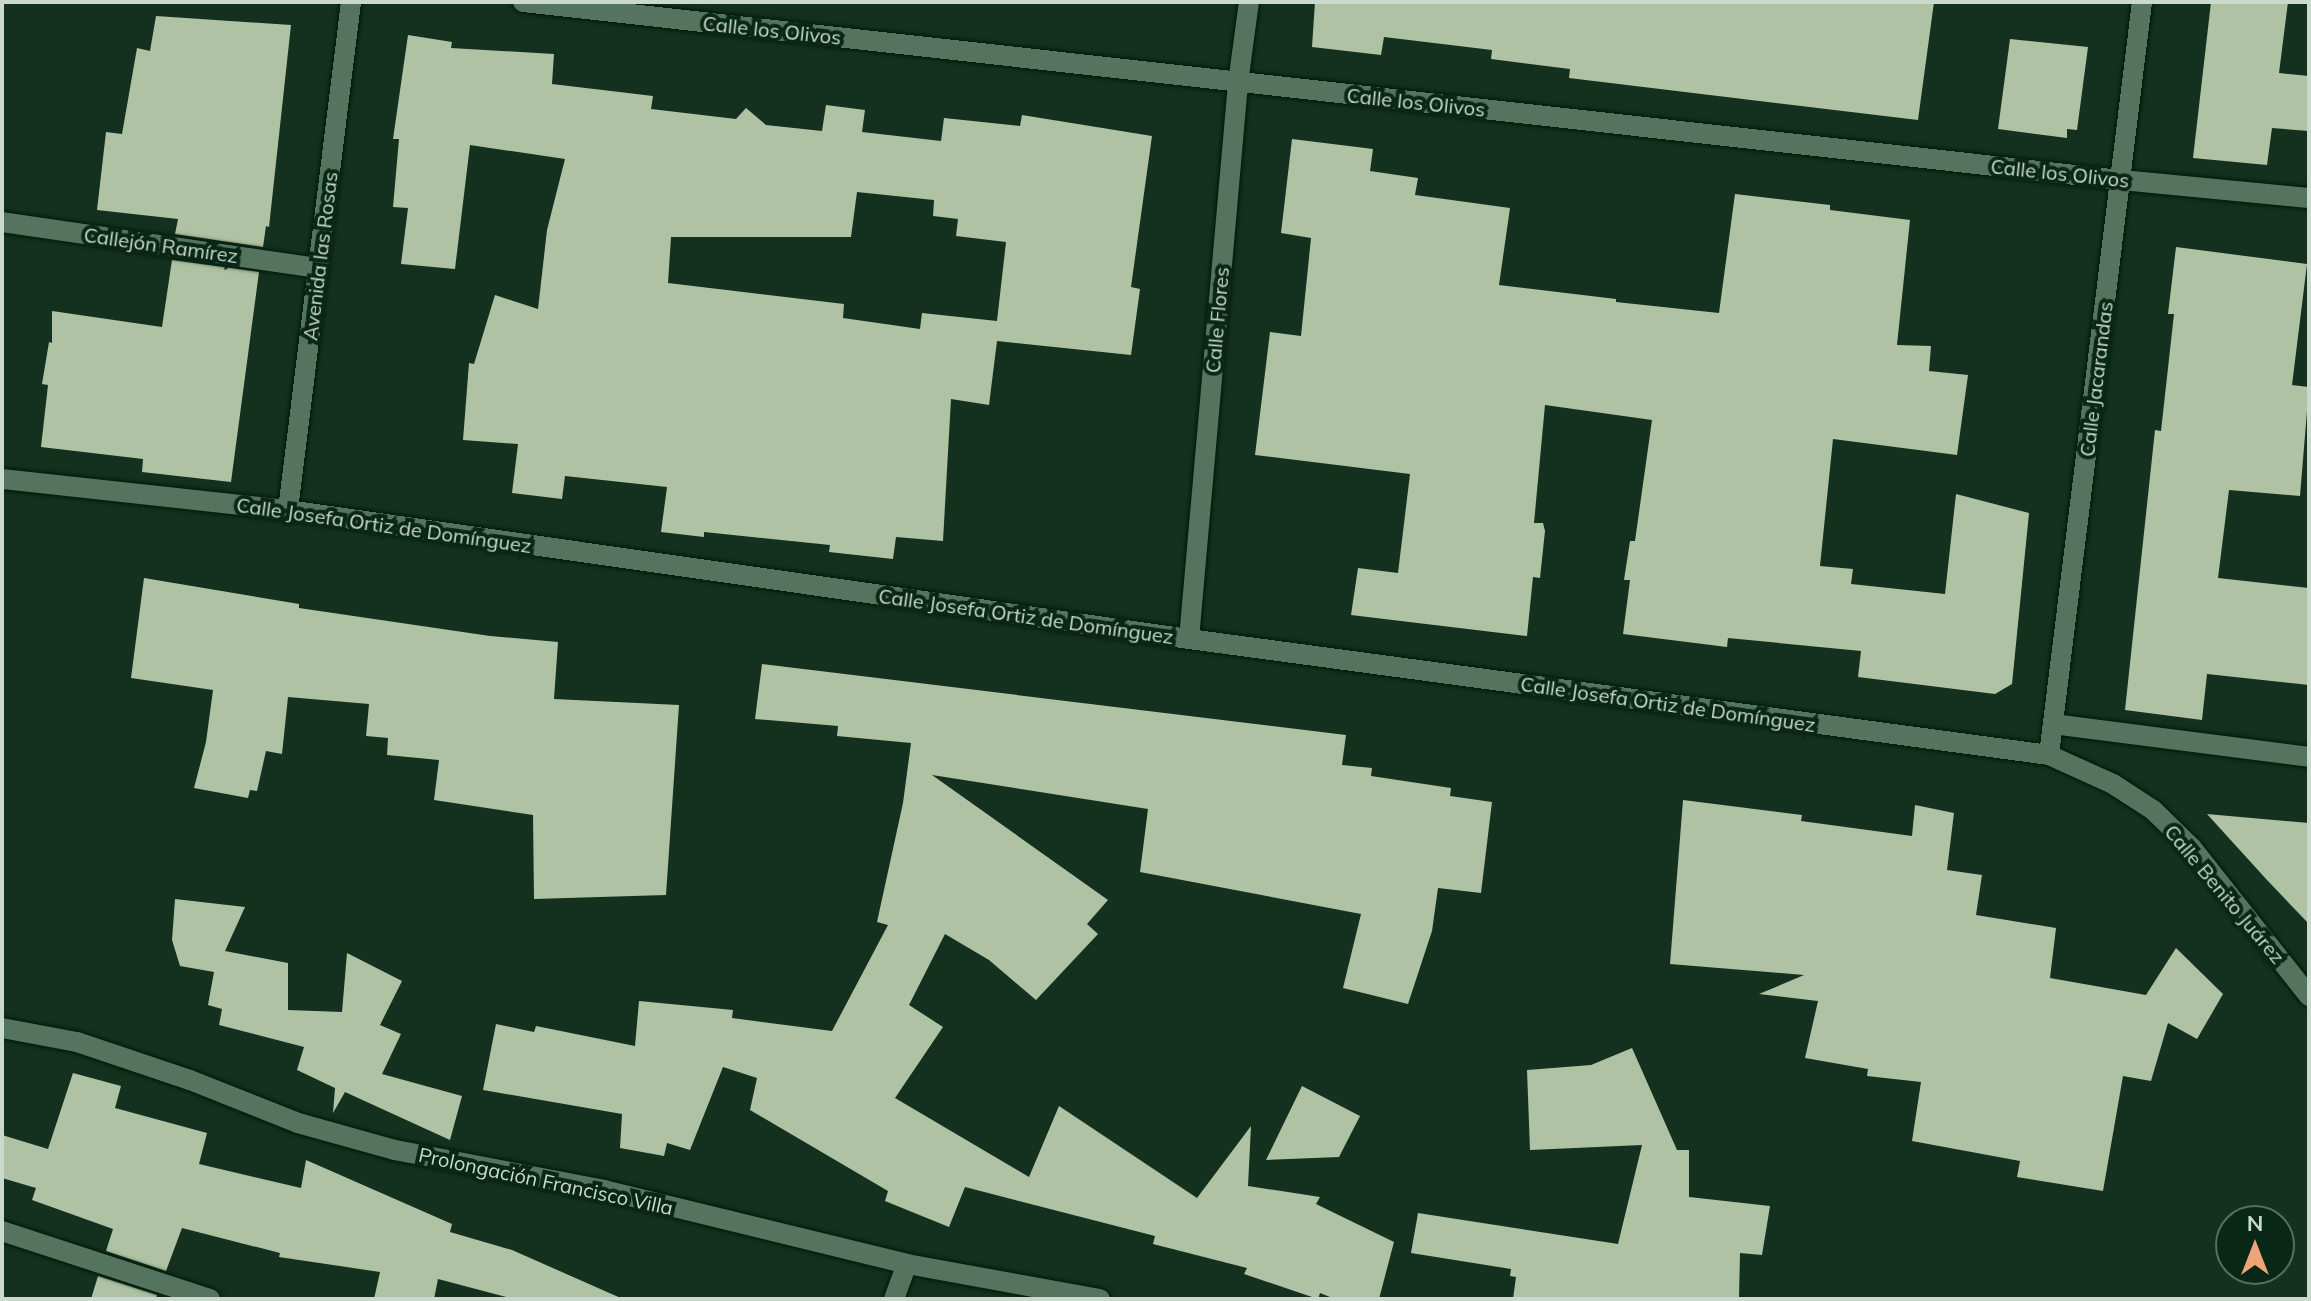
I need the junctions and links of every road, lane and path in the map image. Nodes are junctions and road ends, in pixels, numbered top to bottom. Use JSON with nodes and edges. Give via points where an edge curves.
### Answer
{"nodes":[{"id":1,"x":351,"y":2,"type":"edge"},
{"id":2,"x":523,"y":2,"type":"edge"},
{"id":3,"x":1249,"y":2,"type":"edge"},
{"id":4,"x":2142,"y":2,"type":"edge"},
{"id":5,"x":1238,"y":83,"type":"junction"},
{"id":6,"x":2121,"y":180,"type":"junction"},
{"id":7,"x":2309,"y":198,"type":"edge"},
{"id":8,"x":2,"y":222,"type":"edge"},
{"id":9,"x":319,"y":268,"type":"junction"},
{"id":10,"x":2,"y":479,"type":"edge"},
{"id":11,"x":288,"y":510,"type":"junction"},
{"id":12,"x":1189,"y":639,"type":"junction"},
{"id":13,"x":2053,"y":724,"type":"junction"},
{"id":14,"x":2049,"y":755,"type":"junction"},
{"id":15,"x":2309,"y":757,"type":"edge"},
{"id":16,"x":2309,"y":996,"type":"edge"},
{"id":17,"x":2,"y":1028,"type":"edge"},
{"id":18,"x":2,"y":1231,"type":"edge"},
{"id":19,"x":907,"y":1264,"type":"junction"},
{"id":20,"x":210,"y":1299,"type":"edge"},
{"id":21,"x":894,"y":1299,"type":"edge"},
{"id":22,"x":1100,"y":1299,"type":"edge"}],
"edges":[{"from":1,"to":9,"type":"street","name":"Avenida las Rosas"},
{"from":2,"to":5,"type":"street","name":"Calle los Olivos"},
{"from":3,"to":5,"type":"street","name":"Calle Flores"},
{"from":4,"to":6,"type":"street","name":"Calle Jacarandas"},
{"from":5,"to":6,"type":"street","name":"Calle los Olivos"},
{"from":5,"to":12,"type":"street","name":"Calle Flores"},
{"from":6,"to":7,"type":"street","name":"Calle los Olivos"},
{"from":6,"to":13,"type":"street","name":"Calle Jacarandas"},
{"from":8,"to":9,"type":"street","name":"Callejón Ramírez"},
{"from":9,"to":11,"type":"street","name":"Avenida las Rosas"},
{"from":10,"to":11,"type":"street","name":"Calle Josefa Ortiz de Domínguez"},
{"from":11,"to":12,"type":"street","name":"Calle Josefa Ortiz de Domínguez"},
{"from":12,"to":14,"type":"street","name":"Calle Josefa Ortiz de Domínguez"},
{"from":13,"to":14,"type":"street","name":"Calle Jacarandas"},
{"from":13,"to":15,"type":"street"},
{"from":14,"to":16,"type":"street","name":"Calle Benito Juárez","via":[[2113,784],[2153,810],[2192,848]]},
{"from":17,"to":19,"type":"street","name":"Prolongación Francisco Villa","via":[[77,1042],[298,1123],[395,1150],[604,1190]]},
{"from":18,"to":20,"type":"street"},
{"from":19,"to":21,"type":"street"},
{"from":19,"to":22,"type":"street","name":"Prolongación Francisco Villa"}]}
